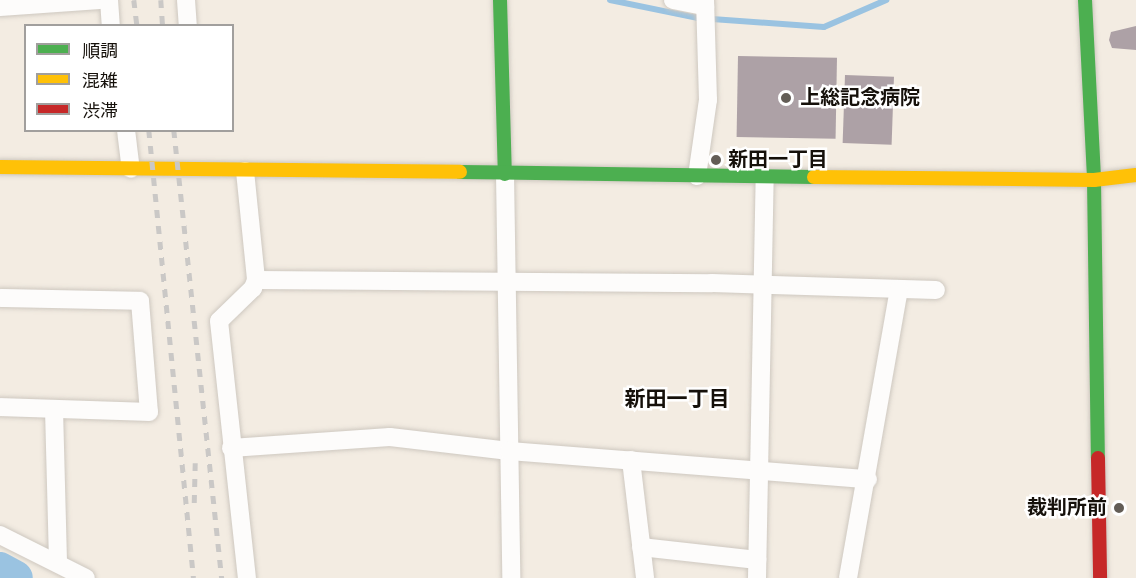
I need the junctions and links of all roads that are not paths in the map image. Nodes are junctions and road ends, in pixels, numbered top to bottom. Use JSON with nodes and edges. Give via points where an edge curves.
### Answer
{"nodes":[{"id":1,"x":100,"y":0,"type":"edge"},
{"id":2,"x":109,"y":0,"type":"edge"},
{"id":3,"x":186,"y":0,"type":"edge"},
{"id":4,"x":500,"y":0,"type":"edge"},
{"id":5,"x":673,"y":0,"type":"edge"},
{"id":6,"x":1085,"y":0,"type":"edge"},
{"id":7,"x":705,"y":3,"type":"edge"},
{"id":8,"x":0,"y":7,"type":"edge"},
{"id":9,"x":111,"y":24,"type":"edge"},
{"id":10,"x":188,"y":24,"type":"edge"},
{"id":11,"x":126,"y":132,"type":"edge"},
{"id":12,"x":0,"y":167,"type":"edge"},
{"id":13,"x":131,"y":169,"type":"junction"},
{"id":14,"x":244,"y":171,"type":"junction"},
{"id":15,"x":505,"y":174,"type":"junction"},
{"id":16,"x":1136,"y":175,"type":"edge"},
{"id":17,"x":697,"y":176,"type":"junction"},
{"id":18,"x":765,"y":177,"type":"junction"},
{"id":19,"x":1094,"y":180,"type":"junction"},
{"id":20,"x":256,"y":280,"type":"junction"},
{"id":21,"x":507,"y":283,"type":"junction"},
{"id":22,"x":762,"y":285,"type":"junction"},
{"id":23,"x":899,"y":289,"type":"junction"},
{"id":24,"x":936,"y":290,"type":"dead end"},
{"id":25,"x":0,"y":298,"type":"edge"},
{"id":26,"x":0,"y":407,"type":"edge"},
{"id":27,"x":54,"y":409,"type":"junction"},
{"id":28,"x":231,"y":447,"type":"junction"},
{"id":29,"x":509,"y":451,"type":"junction"},
{"id":30,"x":631,"y":460,"type":"junction"},
{"id":31,"x":759,"y":469,"type":"junction"},
{"id":32,"x":868,"y":479,"type":"junction"},
{"id":33,"x":0,"y":535,"type":"edge"},
{"id":34,"x":641,"y":547,"type":"junction"},
{"id":35,"x":58,"y":563,"type":"junction"},
{"id":36,"x":757,"y":569,"type":"edge"},
{"id":37,"x":86,"y":578,"type":"edge"},
{"id":38,"x":247,"y":578,"type":"edge"},
{"id":39,"x":511,"y":578,"type":"edge"},
{"id":40,"x":645,"y":578,"type":"edge"},
{"id":41,"x":848,"y":578,"type":"edge"},
{"id":42,"x":1100,"y":578,"type":"edge"}],
"edges":[{"from":1,"to":8,"type":"street"},
{"from":2,"to":9,"type":"street"},
{"from":3,"to":10,"type":"street"},
{"from":4,"to":15,"type":"street"},
{"from":5,"to":7,"type":"street"},
{"from":6,"to":19,"type":"street"},
{"from":7,"to":17,"type":"street","via":[[708,100]]},
{"from":11,"to":13,"type":"street"},
{"from":12,"to":13,"type":"street"},
{"from":13,"to":14,"type":"street"},
{"from":14,"to":15,"type":"street"},
{"from":14,"to":20,"type":"street"},
{"from":15,"to":17,"type":"street"},
{"from":15,"to":21,"type":"street"},
{"from":16,"to":19,"type":"street"},
{"from":17,"to":18,"type":"street"},
{"from":18,"to":19,"type":"street"},
{"from":18,"to":22,"type":"street"},
{"from":19,"to":42,"type":"street"},
{"from":20,"to":21,"type":"street"},
{"from":20,"to":28,"type":"street","via":[[253,288],[219,321]]},
{"from":21,"to":22,"type":"street"},
{"from":21,"to":29,"type":"street"},
{"from":22,"to":23,"type":"street"},
{"from":22,"to":31,"type":"street"},
{"from":23,"to":24,"type":"street"},
{"from":23,"to":32,"type":"street"},
{"from":25,"to":27,"type":"street","via":[[140,301],[149,412]]},
{"from":26,"to":27,"type":"street"},
{"from":27,"to":35,"type":"street"},
{"from":28,"to":29,"type":"street","via":[[390,437]]},
{"from":28,"to":38,"type":"street"},
{"from":29,"to":30,"type":"street"},
{"from":29,"to":39,"type":"street"},
{"from":30,"to":31,"type":"street"},
{"from":30,"to":34,"type":"street"},
{"from":31,"to":32,"type":"street"},
{"from":31,"to":36,"type":"street"},
{"from":32,"to":41,"type":"street"},
{"from":33,"to":35,"type":"street"},
{"from":34,"to":36,"type":"street"},
{"from":34,"to":40,"type":"street"},
{"from":35,"to":37,"type":"street"}]}
